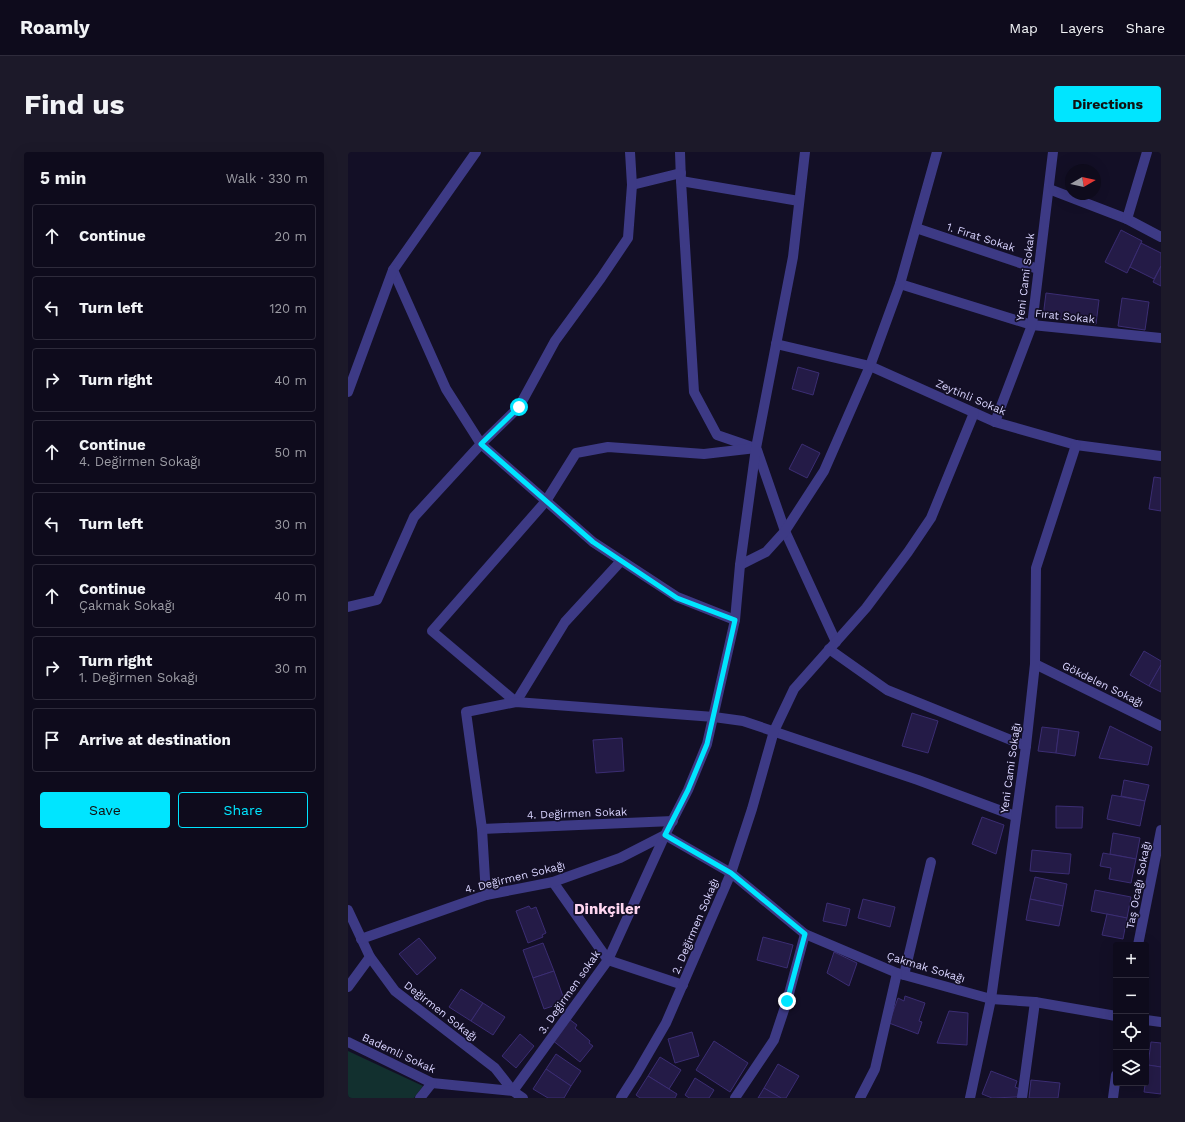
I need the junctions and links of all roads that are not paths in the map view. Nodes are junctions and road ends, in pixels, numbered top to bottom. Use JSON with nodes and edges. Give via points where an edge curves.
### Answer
{"nodes":[{"id":1,"x":476,"y":152,"type":"edge"},
{"id":2,"x":630,"y":152,"type":"edge"},
{"id":3,"x":680,"y":152,"type":"edge"},
{"id":4,"x":805,"y":152,"type":"edge"},
{"id":5,"x":937,"y":152,"type":"edge"},
{"id":6,"x":1053,"y":152,"type":"edge"},
{"id":7,"x":1147,"y":152,"type":"edge"},
{"id":8,"x":681,"y":177,"type":"junction"},
{"id":9,"x":632,"y":185,"type":"junction"},
{"id":10,"x":1049,"y":188,"type":"junction"},
{"id":11,"x":800,"y":201,"type":"junction"},
{"id":12,"x":1127,"y":218,"type":"junction"},
{"id":13,"x":916,"y":228,"type":"junction"},
{"id":14,"x":1161,"y":237,"type":"edge"},
{"id":15,"x":1038,"y":269,"type":"junction"},
{"id":16,"x":392,"y":270,"type":"junction"},
{"id":17,"x":900,"y":284,"type":"junction"},
{"id":18,"x":1032,"y":325,"type":"junction"},
{"id":19,"x":1161,"y":338,"type":"edge"},
{"id":20,"x":776,"y":344,"type":"junction"},
{"id":21,"x":870,"y":366,"type":"junction"},
{"id":22,"x":348,"y":392,"type":"edge"},
{"id":23,"x":974,"y":413,"type":"junction"},
{"id":24,"x":995,"y":422,"type":"junction"},
{"id":25,"x":481,"y":444,"type":"junction"},
{"id":26,"x":1076,"y":445,"type":"junction"},
{"id":27,"x":756,"y":448,"type":"junction"},
{"id":28,"x":1161,"y":456,"type":"edge"},
{"id":29,"x":546,"y":501,"type":"junction"},
{"id":30,"x":785,"y":531,"type":"junction"},
{"id":31,"x":621,"y":561,"type":"junction"},
{"id":32,"x":740,"y":565,"type":"junction"},
{"id":33,"x":348,"y":607,"type":"edge"},
{"id":34,"x":735,"y":620,"type":"junction"},
{"id":35,"x":832,"y":645,"type":"junction"},
{"id":36,"x":1035,"y":664,"type":"junction"},
{"id":37,"x":516,"y":702,"type":"junction"},
{"id":38,"x":714,"y":717,"type":"junction"},
{"id":39,"x":1161,"y":726,"type":"edge"},
{"id":40,"x":774,"y":731,"type":"junction"},
{"id":41,"x":1026,"y":746,"type":"junction"},
{"id":42,"x":1015,"y":816,"type":"junction"},
{"id":43,"x":673,"y":821,"type":"junction"},
{"id":44,"x":482,"y":829,"type":"junction"},
{"id":45,"x":1161,"y":830,"type":"edge"},
{"id":46,"x":665,"y":835,"type":"junction"},
{"id":47,"x":932,"y":862,"type":"dead end"},
{"id":48,"x":731,"y":873,"type":"junction"},
{"id":49,"x":553,"y":882,"type":"junction"},
{"id":50,"x":486,"y":895,"type":"junction"},
{"id":51,"x":348,"y":910,"type":"edge"},
{"id":52,"x":805,"y":934,"type":"junction"},
{"id":53,"x":361,"y":939,"type":"junction"},
{"id":54,"x":1139,"y":942,"type":"edge"},
{"id":55,"x":370,"y":957,"type":"junction"},
{"id":56,"x":608,"y":960,"type":"junction"},
{"id":57,"x":901,"y":974,"type":"junction"},
{"id":58,"x":683,"y":985,"type":"junction"},
{"id":59,"x":348,"y":987,"type":"edge"},
{"id":60,"x":991,"y":998,"type":"junction"},
{"id":61,"x":1035,"y":1002,"type":"junction"},
{"id":62,"x":1113,"y":1015,"type":"edge"},
{"id":63,"x":1149,"y":1020,"type":"edge"},
{"id":64,"x":1161,"y":1022,"type":"edge"},
{"id":65,"x":348,"y":1042,"type":"edge"},
{"id":66,"x":432,"y":1083,"type":"junction"},
{"id":67,"x":1115,"y":1086,"type":"edge"},
{"id":68,"x":513,"y":1091,"type":"junction"},
{"id":69,"x":420,"y":1098,"type":"edge"},
{"id":70,"x":523,"y":1098,"type":"edge"},
{"id":71,"x":621,"y":1098,"type":"edge"},
{"id":72,"x":735,"y":1098,"type":"edge"},
{"id":73,"x":860,"y":1098,"type":"edge"},
{"id":74,"x":970,"y":1098,"type":"edge"},
{"id":75,"x":1022,"y":1098,"type":"edge"},
{"id":76,"x":1113,"y":1098,"type":"edge"}],
"edges":[{"from":1,"to":16,"type":"street"},
{"from":2,"to":9,"type":"street"},
{"from":3,"to":8,"type":"street"},
{"from":4,"to":11,"type":"street"},
{"from":5,"to":13,"type":"street"},
{"from":6,"to":10,"type":"street","name":"Yeni Cami Sokak"},
{"from":7,"to":12,"type":"street"},
{"from":8,"to":9,"type":"street"},
{"from":8,"to":11,"type":"street"},
{"from":8,"to":27,"type":"street","via":[[694,392],[717,435]]},
{"from":9,"to":25,"type":"street","via":[[628,238],[555,341],[519,407]]},
{"from":10,"to":12,"type":"street"},
{"from":10,"to":15,"type":"street","name":"Yeni Cami Sokak"},
{"from":11,"to":20,"type":"street","via":[[793,257]]},
{"from":12,"to":14,"type":"street"},
{"from":13,"to":15,"type":"street","name":"1. Fırat Sokak"},
{"from":13,"to":17,"type":"street"},
{"from":15,"to":18,"type":"street","name":"Yeni Cami Sokak"},
{"from":16,"to":22,"type":"street"},
{"from":16,"to":25,"type":"street","via":[[446,389]]},
{"from":17,"to":18,"type":"street","name":"Fırat Sokak"},
{"from":17,"to":21,"type":"street"},
{"from":18,"to":19,"type":"street","name":"Fırat Sokak"},
{"from":18,"to":24,"type":"street","name":"Yeni Cami Sokak"},
{"from":20,"to":21,"type":"street","name":"Zeytinli Sokak"},
{"from":20,"to":27,"type":"street"},
{"from":21,"to":23,"type":"street","name":"Zeytinli Sokak"},
{"from":21,"to":30,"type":"street","via":[[824,470]]},
{"from":23,"to":24,"type":"street","name":"Zeytinli Sokak"},
{"from":23,"to":35,"type":"street","name":"2. Değirmen Sokağı","via":[[931,518],[871,602]]},
{"from":24,"to":26,"type":"street","name":"Zeytinli Sokak"},
{"from":25,"to":29,"type":"street"},
{"from":25,"to":33,"type":"street","via":[[414,517],[377,600]]},
{"from":26,"to":28,"type":"street","name":"Zeytinli Sokak"},
{"from":26,"to":36,"type":"street","name":"Yeni Cami Sokağı","via":[[1036,568]]},
{"from":27,"to":29,"type":"street","via":[[704,454],[608,447],[576,453]]},
{"from":27,"to":30,"type":"street"},
{"from":27,"to":32,"type":"street"},
{"from":29,"to":31,"type":"street","via":[[593,542]]},
{"from":29,"to":37,"type":"street","via":[[432,631]]},
{"from":30,"to":32,"type":"street","via":[[766,552]]},
{"from":30,"to":35,"type":"street"},
{"from":31,"to":34,"type":"street","via":[[677,598]]},
{"from":31,"to":37,"type":"street","via":[[566,622]]},
{"from":32,"to":34,"type":"street"},
{"from":34,"to":38,"type":"street"},
{"from":35,"to":40,"type":"street","name":"2. Değirmen Sokağı","via":[[794,690]]},
{"from":35,"to":41,"type":"street","via":[[887,690]]},
{"from":36,"to":39,"type":"street","name":"Gökdelen Sokağı"},
{"from":36,"to":41,"type":"street","name":"Yeni Cami Sokağı"},
{"from":37,"to":38,"type":"street"},
{"from":37,"to":44,"type":"street","via":[[466,712]]},
{"from":38,"to":40,"type":"street","via":[[743,721]]},
{"from":38,"to":43,"type":"street","via":[[707,744]]},
{"from":40,"to":42,"type":"street"},
{"from":40,"to":48,"type":"street","name":"2. Değirmen Sokağı"},
{"from":41,"to":42,"type":"street","name":"Yeni Cami Sokağı"},
{"from":42,"to":60,"type":"street","name":"Yeni Cami Sokağı"},
{"from":43,"to":44,"type":"street","name":"4. Değirmen Sokak"},
{"from":43,"to":46,"type":"street"},
{"from":44,"to":50,"type":"street"},
{"from":45,"to":54,"type":"street","name":"Taş Ocağı Sokağı"},
{"from":46,"to":48,"type":"street","name":"Çakmak Sokağı"},
{"from":46,"to":49,"type":"street","name":"4. Değirmen Sokağı","via":[[620,858]]},
{"from":46,"to":56,"type":"street","name":"3. Değirmen sokak"},
{"from":47,"to":57,"type":"street"},
{"from":48,"to":52,"type":"street","name":"Çakmak Sokağı"},
{"from":48,"to":58,"type":"street","name":"2. Değirmen Sokağı"},
{"from":49,"to":50,"type":"street","name":"4. Değirmen Sokağı"},
{"from":49,"to":56,"type":"street"},
{"from":50,"to":53,"type":"street","name":"4. Değirmen Sokağı"},
{"from":51,"to":53,"type":"street","name":"Değirmen Sokağı"},
{"from":52,"to":57,"type":"street","name":"Çakmak Sokağı"},
{"from":52,"to":72,"type":"street","via":[[774,1040]]},
{"from":53,"to":55,"type":"street","name":"Değirmen Sokağı"},
{"from":55,"to":59,"type":"street"},
{"from":55,"to":68,"type":"street","name":"Değirmen Sokağı","via":[[394,991],[495,1068]]},
{"from":56,"to":58,"type":"street"},
{"from":56,"to":68,"type":"street","name":"3. Değirmen sokak"},
{"from":57,"to":60,"type":"street","name":"Çakmak Sokağı"},
{"from":57,"to":73,"type":"street","via":[[875,1069]]},
{"from":58,"to":71,"type":"street","name":"2. Değirmen Sokağı","via":[[666,1023]]},
{"from":60,"to":61,"type":"street","name":"Çakmak Sokağı"},
{"from":60,"to":74,"type":"street","name":"Yeni Cami Sokağı"},
{"from":61,"to":62,"type":"street","name":"Çakmak Sokağı"},
{"from":61,"to":75,"type":"street"},
{"from":63,"to":64,"type":"street"},
{"from":65,"to":66,"type":"street","name":"Bademli Sokak"},
{"from":66,"to":68,"type":"street","name":"Bademli Sokak"},
{"from":66,"to":69,"type":"street"},
{"from":67,"to":76,"type":"street"},
{"from":68,"to":70,"type":"street","name":"Değirmen Sokağı"}]}
